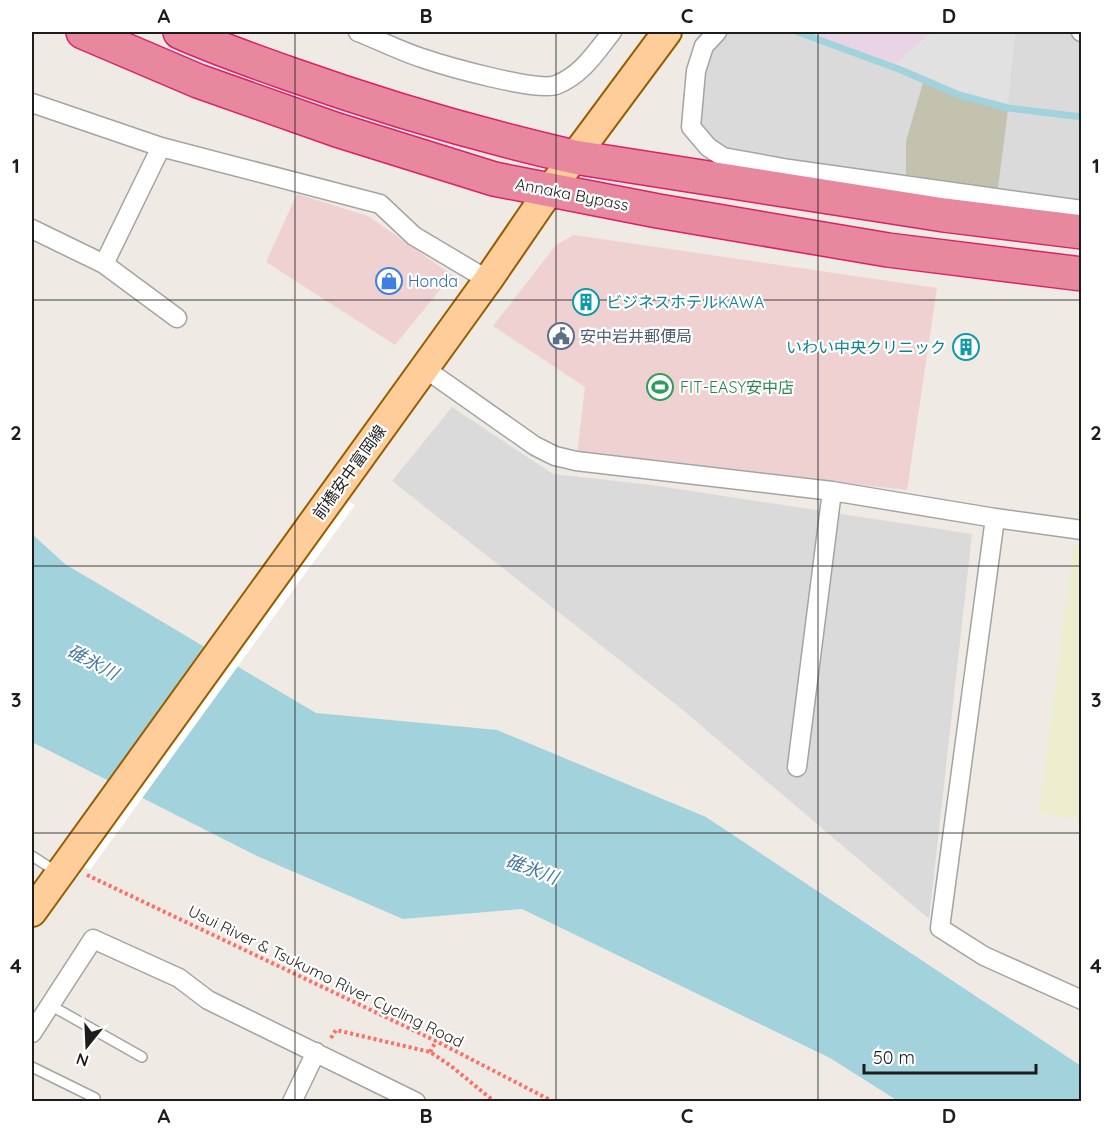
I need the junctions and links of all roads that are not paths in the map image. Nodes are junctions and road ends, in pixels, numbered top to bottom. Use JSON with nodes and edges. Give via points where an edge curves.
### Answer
{"nodes":[{"id":1,"x":83,"y":32,"type":"edge"},
{"id":2,"x":180,"y":32,"type":"edge"},
{"id":3,"x":358,"y":32,"type":"edge"},
{"id":4,"x":612,"y":32,"type":"edge"},
{"id":5,"x":667,"y":32,"type":"edge"},
{"id":6,"x":717,"y":32,"type":"edge"},
{"id":7,"x":32,"y":103,"type":"edge"},
{"id":8,"x":161,"y":147,"type":"junction"},
{"id":9,"x":574,"y":157,"type":"junction"},
{"id":10,"x":751,"y":173,"type":"junction"},
{"id":11,"x":549,"y":191,"type":"junction"},
{"id":12,"x":1082,"y":210,"type":"edge"},
{"id":13,"x":32,"y":229,"type":"edge"},
{"id":14,"x":1082,"y":232,"type":"edge"},
{"id":15,"x":104,"y":264,"type":"junction"},
{"id":16,"x":1082,"y":274,"type":"edge"},
{"id":17,"x":488,"y":280,"type":"junction"},
{"id":18,"x":177,"y":318,"type":"dead end"},
{"id":19,"x":424,"y":368,"type":"junction"},
{"id":20,"x":832,"y":491,"type":"junction"},
{"id":21,"x":995,"y":518,"type":"junction"},
{"id":22,"x":1082,"y":530,"type":"edge"},
{"id":23,"x":797,"y":768,"type":"dead end"},
{"id":24,"x":32,"y":856,"type":"edge"},
{"id":25,"x":72,"y":870,"type":"junction"},
{"id":26,"x":32,"y":912,"type":"edge"},
{"id":27,"x":1082,"y":1000,"type":"edge"},
{"id":28,"x":50,"y":1005,"type":"junction"},
{"id":29,"x":32,"y":1032,"type":"edge"},
{"id":30,"x":321,"y":1048,"type":"junction"},
{"id":31,"x":142,"y":1057,"type":"dead end"},
{"id":32,"x":32,"y":1067,"type":"edge"},
{"id":33,"x":95,"y":1098,"type":"dead end"},
{"id":34,"x":292,"y":1101,"type":"edge"},
{"id":35,"x":416,"y":1101,"type":"edge"}],
"edges":[{"from":1,"to":11,"type":"highway","name":"Annaka Bypass","via":[[198,81],[337,130]]},
{"from":2,"to":9,"type":"highway","via":[[349,95]]},
{"from":3,"to":4,"type":"street","via":[[421,58],[519,84],[554,86],[589,62]]},
{"from":5,"to":9,"type":"main road","name":"前橋安中富岡線"},
{"from":6,"to":10,"type":"street","via":[[704,46],[696,72],[691,127],[708,147]]},
{"from":7,"to":8,"type":"street"},
{"from":8,"to":15,"type":"street"},
{"from":8,"to":17,"type":"street","via":[[380,204],[414,236]]},
{"from":9,"to":10,"type":"highway"},
{"from":9,"to":11,"type":"main road","name":"前橋安中富岡線"},
{"from":10,"to":12,"type":"street"},
{"from":10,"to":14,"type":"highway","via":[[944,214]]},
{"from":11,"to":16,"type":"highway","name":"Annaka Bypass","via":[[888,250]]},
{"from":11,"to":17,"type":"main road","name":"前橋安中富岡線"},
{"from":13,"to":15,"type":"street"},
{"from":15,"to":18,"type":"street"},
{"from":17,"to":19,"type":"main road","name":"前橋安中富岡線"},
{"from":19,"to":20,"type":"street","via":[[555,456]]},
{"from":19,"to":25,"type":"main road","name":"前橋安中富岡線"},
{"from":20,"to":21,"type":"street"},
{"from":20,"to":23,"type":"street"},
{"from":21,"to":22,"type":"street"},
{"from":21,"to":27,"type":"street","via":[[940,928],[984,956]]},
{"from":24,"to":25,"type":"lane"},
{"from":25,"to":26,"type":"main road","name":"前橋安中富岡線"},
{"from":28,"to":29,"type":"street"},
{"from":28,"to":30,"type":"street","via":[[93,939],[179,978],[208,1000]]},
{"from":28,"to":31,"type":"lane"},
{"from":30,"to":34,"type":"street"},
{"from":30,"to":35,"type":"street"},
{"from":32,"to":33,"type":"lane"}]}
